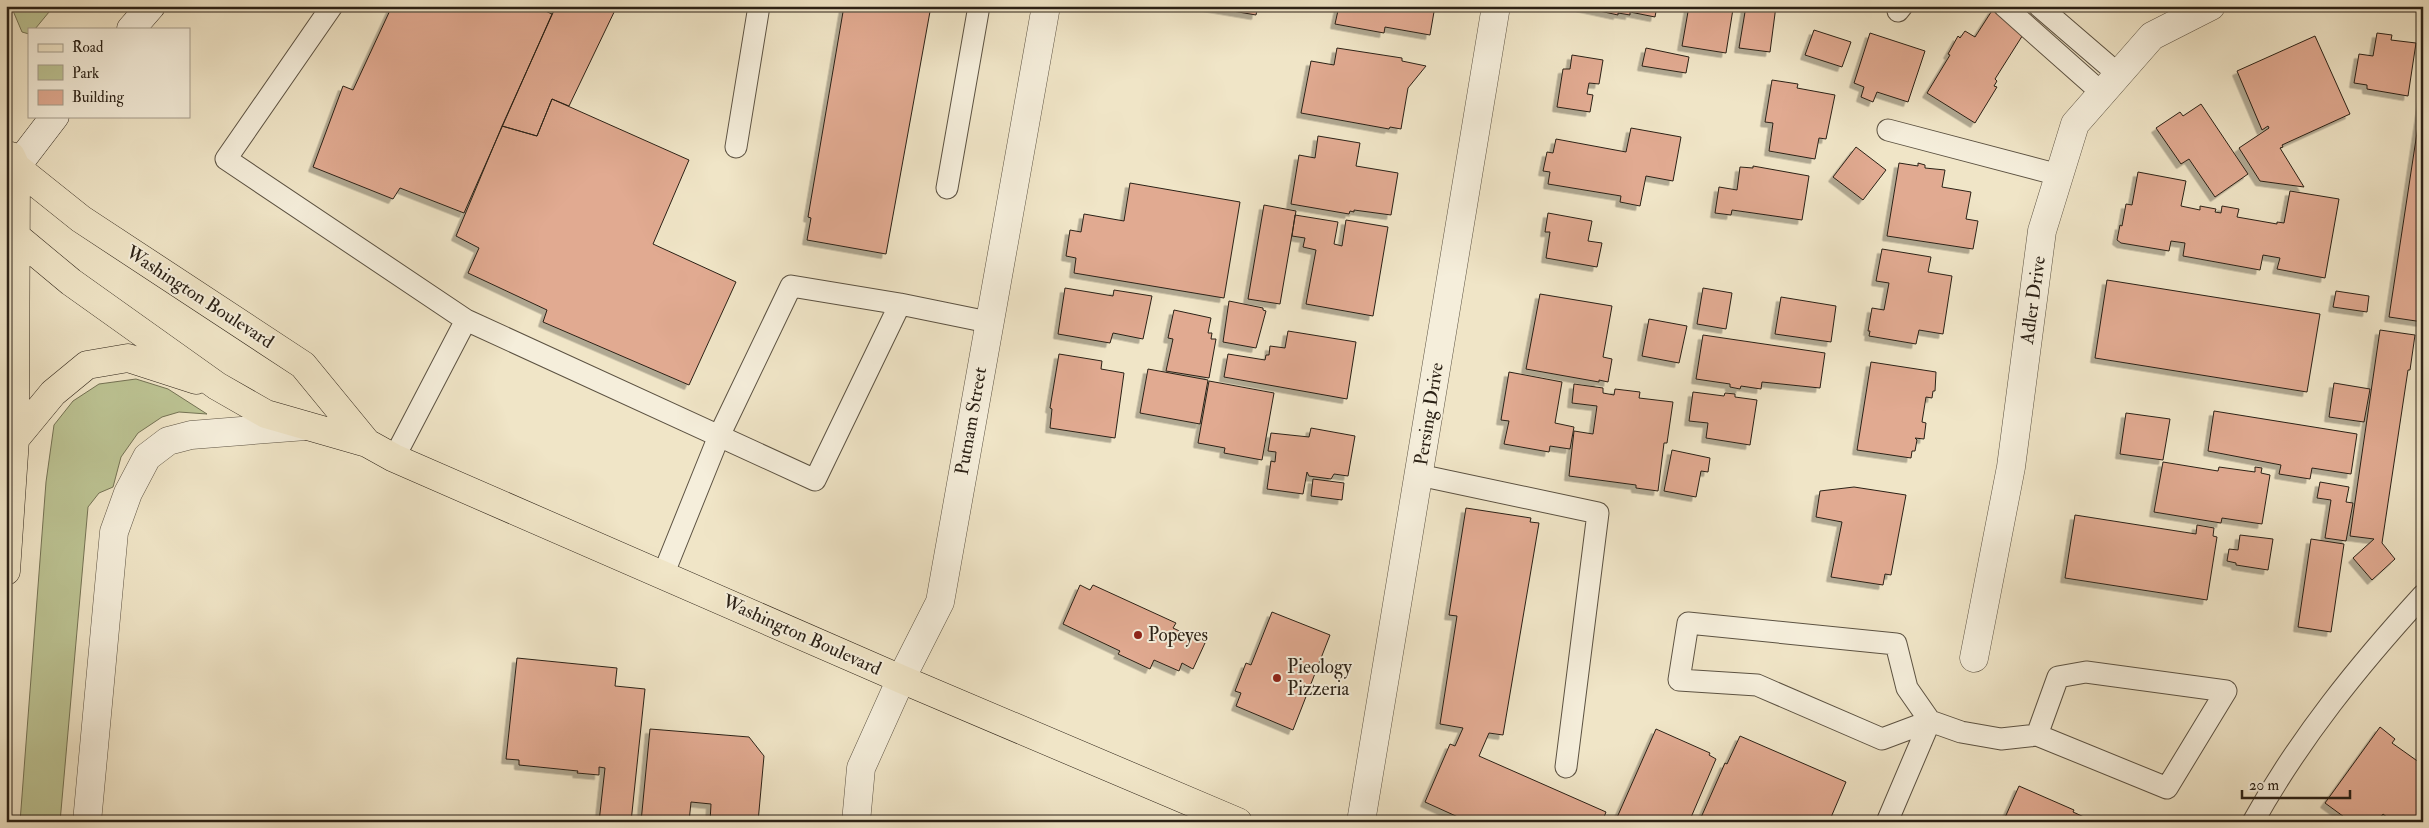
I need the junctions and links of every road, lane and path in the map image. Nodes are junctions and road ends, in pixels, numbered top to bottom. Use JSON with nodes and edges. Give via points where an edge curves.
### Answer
{"nodes":[{"id":1,"x":152,"y":6,"type":"edge"},
{"id":2,"x":332,"y":6,"type":"edge"},
{"id":3,"x":760,"y":6,"type":"edge"},
{"id":4,"x":980,"y":6,"type":"edge"},
{"id":5,"x":1046,"y":6,"type":"edge"},
{"id":6,"x":1496,"y":6,"type":"edge"},
{"id":7,"x":2004,"y":6,"type":"edge"},
{"id":8,"x":2040,"y":6,"type":"edge"},
{"id":9,"x":2198,"y":9,"type":"edge"},
{"id":10,"x":132,"y":28,"type":"edge"},
{"id":11,"x":2110,"y":83,"type":"junction"},
{"id":12,"x":53,"y":118,"type":"edge"},
{"id":13,"x":1888,"y":130,"type":"dead end"},
{"id":14,"x":736,"y":147,"type":"dead end"},
{"id":15,"x":10,"y":157,"type":"edge"},
{"id":16,"x":2059,"y":175,"type":"junction"},
{"id":17,"x":947,"y":188,"type":"dead end"},
{"id":18,"x":11,"y":232,"type":"edge"},
{"id":19,"x":900,"y":304,"type":"junction"},
{"id":20,"x":466,"y":320,"type":"junction"},
{"id":21,"x":988,"y":322,"type":"junction"},
{"id":22,"x":217,"y":386,"type":"junction"},
{"id":23,"x":310,"y":426,"type":"junction"},
{"id":24,"x":719,"y":436,"type":"junction"},
{"id":25,"x":15,"y":439,"type":"junction"},
{"id":26,"x":368,"y":443,"type":"junction"},
{"id":27,"x":394,"y":458,"type":"junction"},
{"id":28,"x":1419,"y":475,"type":"junction"},
{"id":29,"x":6,"y":571,"type":"edge"},
{"id":30,"x":663,"y":574,"type":"junction"},
{"id":31,"x":2423,"y":595,"type":"edge"},
{"id":32,"x":1974,"y":658,"type":"dead end"},
{"id":33,"x":901,"y":679,"type":"junction"},
{"id":34,"x":1930,"y":721,"type":"junction"},
{"id":35,"x":2037,"y":734,"type":"junction"},
{"id":36,"x":1566,"y":767,"type":"dead end"},
{"id":37,"x":87,"y":822,"type":"edge"},
{"id":38,"x":856,"y":822,"type":"edge"},
{"id":39,"x":1238,"y":822,"type":"edge"},
{"id":40,"x":1361,"y":822,"type":"edge"},
{"id":41,"x":1887,"y":822,"type":"edge"},
{"id":42,"x":2253,"y":822,"type":"edge"}],
"edges":[{"from":1,"to":10,"type":"street"},
{"from":2,"to":20,"type":"lane","via":[[226,159]]},
{"from":3,"to":14,"type":"lane"},
{"from":4,"to":17,"type":"lane"},
{"from":5,"to":21,"type":"street","name":"Putnam Street"},
{"from":6,"to":28,"type":"street","name":"Persing Drive"},
{"from":7,"to":11,"type":"lane"},
{"from":8,"to":11,"type":"lane"},
{"from":9,"to":11,"type":"street","name":"Adler Drive","via":[[2152,36]]},
{"from":11,"to":16,"type":"street","name":"Adler Drive","via":[[2075,124]]},
{"from":12,"to":15,"type":"street"},
{"from":13,"to":16,"type":"lane"},
{"from":15,"to":18,"type":"main road"},
{"from":15,"to":26,"type":"main road","name":"Washington Boulevard","via":[[81,219],[303,365]]},
{"from":16,"to":32,"type":"street","name":"Adler Drive","via":[[2042,231],[2011,467]]},
{"from":18,"to":22,"type":"main road","name":"Washington Boulevard","via":[[71,282]]},
{"from":18,"to":25,"type":"main road"},
{"from":19,"to":21,"type":"lane"},
{"from":19,"to":24,"type":"lane","via":[[791,286]]},
{"from":19,"to":24,"type":"lane","via":[[815,480]]},
{"from":20,"to":24,"type":"lane"},
{"from":20,"to":27,"type":"lane"},
{"from":21,"to":33,"type":"street","name":"Putnam Street","via":[[940,602]]},
{"from":22,"to":23,"type":"main road","name":"Washington Boulevard","via":[[266,414]]},
{"from":22,"to":25,"type":"main road","via":[[128,358],[88,365],[53,393]]},
{"from":23,"to":26,"type":"main road","name":"Washington Boulevard"},
{"from":23,"to":37,"type":"street","via":[[191,435],[168,441],[147,457],[114,532]]},
{"from":24,"to":30,"type":"lane"},
{"from":25,"to":29,"type":"main road"},
{"from":26,"to":27,"type":"main road","name":"Washington Boulevard"},
{"from":27,"to":30,"type":"main road","name":"Washington Boulevard"},
{"from":28,"to":36,"type":"lane","via":[[1598,513]]},
{"from":28,"to":40,"type":"street","name":"Persing Drive"},
{"from":30,"to":33,"type":"main road","name":"Washington Boulevard"},
{"from":31,"to":42,"type":"lane","via":[[2358,669],[2306,736]]},
{"from":33,"to":38,"type":"street","name":"Putnam Street","via":[[861,768]]},
{"from":33,"to":39,"type":"main road","name":"Washington Boulevard"},
{"from":34,"to":34,"type":"lane","via":[[1882,739],[1757,685],[1679,680],[1688,623],[1896,644],[1907,688]]},
{"from":34,"to":35,"type":"lane","via":[[1961,732],[2001,739]]},
{"from":34,"to":41,"type":"lane"},
{"from":35,"to":35,"type":"lane","via":[[2167,788],[2226,691],[2086,672],[2058,677]]}]}
